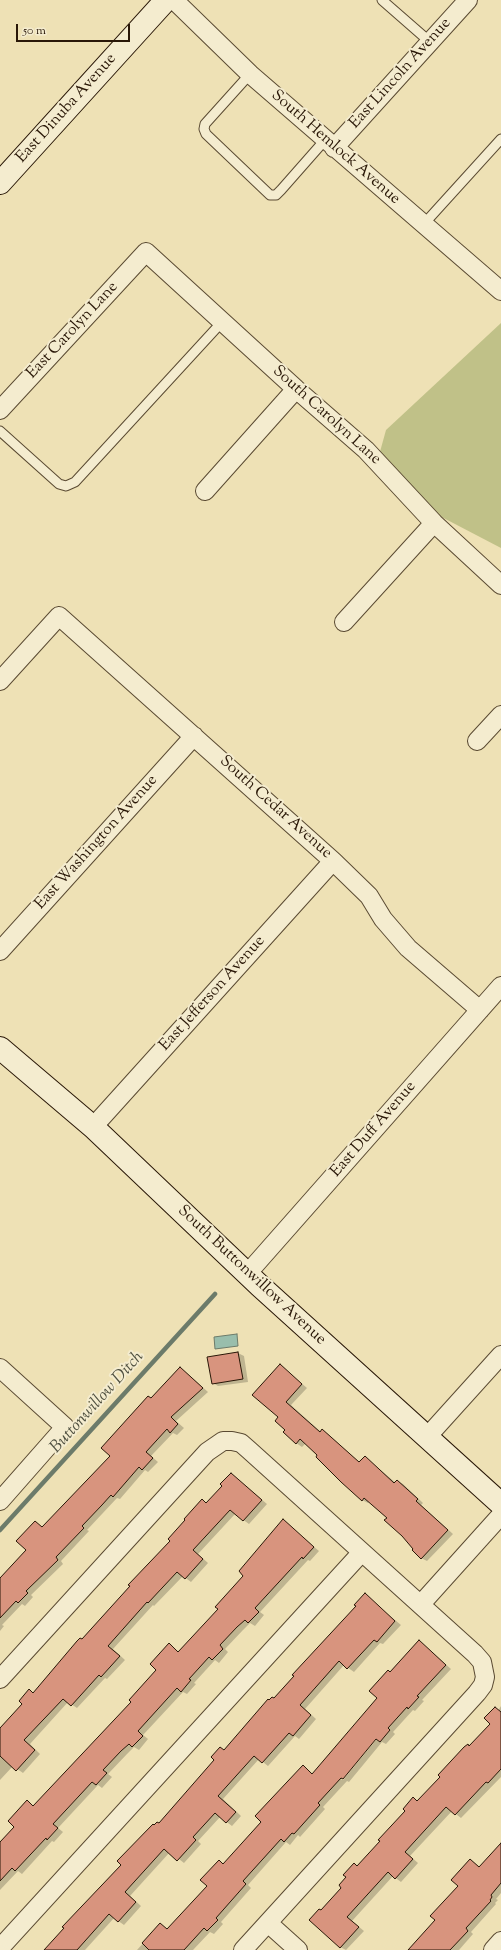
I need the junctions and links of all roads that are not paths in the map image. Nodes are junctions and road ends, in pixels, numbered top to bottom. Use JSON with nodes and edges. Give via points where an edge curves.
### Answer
{"nodes":[{"id":1,"x":166,"y":0,"type":"edge"},
{"id":2,"x":174,"y":0,"type":"edge"},
{"id":3,"x":382,"y":0,"type":"edge"},
{"id":4,"x":468,"y":0,"type":"edge"},
{"id":5,"x":430,"y":42,"type":"junction"},
{"id":6,"x":250,"y":74,"type":"junction"},
{"id":7,"x":501,"y":138,"type":"edge"},
{"id":8,"x":329,"y":144,"type":"junction"},
{"id":9,"x":0,"y":183,"type":"edge"},
{"id":10,"x":423,"y":225,"type":"junction"},
{"id":11,"x":146,"y":252,"type":"joint"},
{"id":12,"x":501,"y":290,"type":"edge"},
{"id":13,"x":222,"y":322,"type":"junction"},
{"id":14,"x":296,"y":389,"type":"junction"},
{"id":15,"x":0,"y":410,"type":"edge"},
{"id":16,"x":0,"y":431,"type":"edge"},
{"id":17,"x":205,"y":491,"type":"dead end"},
{"id":18,"x":434,"y":523,"type":"junction"},
{"id":19,"x":501,"y":585,"type":"edge"},
{"id":20,"x":344,"y":622,"type":"dead end"},
{"id":21,"x":0,"y":681,"type":"edge"},
{"id":22,"x":501,"y":716,"type":"edge"},
{"id":23,"x":194,"y":736,"type":"junction"},
{"id":24,"x":477,"y":741,"type":"dead end"},
{"id":25,"x":333,"y":860,"type":"junction"},
{"id":26,"x":0,"y":951,"type":"edge"},
{"id":27,"x":501,"y":986,"type":"edge"},
{"id":28,"x":480,"y":1010,"type":"junction"},
{"id":29,"x":0,"y":1048,"type":"edge"},
{"id":30,"x":92,"y":1127,"type":"junction"},
{"id":31,"x":247,"y":1274,"type":"junction"},
{"id":32,"x":501,"y":1355,"type":"edge"},
{"id":33,"x":0,"y":1368,"type":"edge"},
{"id":34,"x":427,"y":1437,"type":"junction"},
{"id":35,"x":0,"y":1501,"type":"edge"},
{"id":36,"x":501,"y":1504,"type":"edge"},
{"id":37,"x":501,"y":1515,"type":"edge"},
{"id":38,"x":362,"y":1552,"type":"junction"},
{"id":39,"x":421,"y":1604,"type":"junction"},
{"id":40,"x":0,"y":1679,"type":"edge"},
{"id":41,"x":268,"y":1923,"type":"junction"},
{"id":42,"x":501,"y":1941,"type":"edge"},
{"id":43,"x":0,"y":1948,"type":"edge"},
{"id":44,"x":243,"y":1950,"type":"edge"},
{"id":45,"x":298,"y":1950,"type":"edge"},
{"id":46,"x":493,"y":1950,"type":"edge"}],
"edges":[{"from":1,"to":9,"type":"street","name":"East Dinuba Avenue"},
{"from":2,"to":6,"type":"street","name":"South Hemlock Avenue"},
{"from":3,"to":5,"type":"lane"},
{"from":4,"to":5,"type":"street","name":"East Lincoln Avenue"},
{"from":5,"to":8,"type":"street","name":"East Lincoln Avenue"},
{"from":6,"to":8,"type":"street","name":"South Hemlock Avenue"},
{"from":6,"to":8,"type":"lane","via":[[205,124],[204,129],[206,134],[270,195],[276,195]]},
{"from":7,"to":10,"type":"lane"},
{"from":8,"to":10,"type":"street","name":"South Hemlock Avenue"},
{"from":10,"to":12,"type":"street","name":"South Hemlock Avenue"},
{"from":11,"to":13,"type":"street","name":"South Carolyn Lane"},
{"from":11,"to":15,"type":"street","name":"East Carolyn Lane"},
{"from":13,"to":14,"type":"street","name":"South Carolyn Lane"},
{"from":13,"to":16,"type":"lane","via":[[75,482],[66,486],[59,484]]},
{"from":14,"to":17,"type":"street"},
{"from":14,"to":18,"type":"street","name":"South Carolyn Lane","via":[[366,450]]},
{"from":18,"to":19,"type":"street","name":"South Carolyn Lane"},
{"from":18,"to":20,"type":"street"},
{"from":21,"to":23,"type":"street","name":"South Cedar Avenue","via":[[59,616]]},
{"from":22,"to":24,"type":"street"},
{"from":23,"to":25,"type":"street","name":"South Cedar Avenue"},
{"from":23,"to":26,"type":"street","name":"East Washington Avenue"},
{"from":25,"to":28,"type":"street","name":"South Cedar Avenue","via":[[369,896],[383,919],[408,948]]},
{"from":25,"to":30,"type":"street","name":"East Jefferson Avenue"},
{"from":27,"to":28,"type":"street","name":"East Duff Avenue"},
{"from":28,"to":31,"type":"street","name":"East Duff Avenue"},
{"from":29,"to":30,"type":"street","name":"South Buttonwillow Avenue"},
{"from":30,"to":31,"type":"street","name":"South Buttonwillow Avenue"},
{"from":31,"to":34,"type":"street","name":"South Buttonwillow Avenue"},
{"from":32,"to":34,"type":"street"},
{"from":33,"to":35,"type":"street","via":[[65,1427]]},
{"from":34,"to":36,"type":"street","name":"South Buttonwillow Avenue"},
{"from":37,"to":39,"type":"street"},
{"from":38,"to":39,"type":"street"},
{"from":38,"to":40,"type":"street","via":[[241,1443],[223,1442],[207,1452]]},
{"from":38,"to":43,"type":"street"},
{"from":39,"to":41,"type":"street","via":[[482,1662],[485,1669],[483,1685]]},
{"from":41,"to":44,"type":"street"},
{"from":41,"to":45,"type":"street"},
{"from":42,"to":46,"type":"street"}]}
